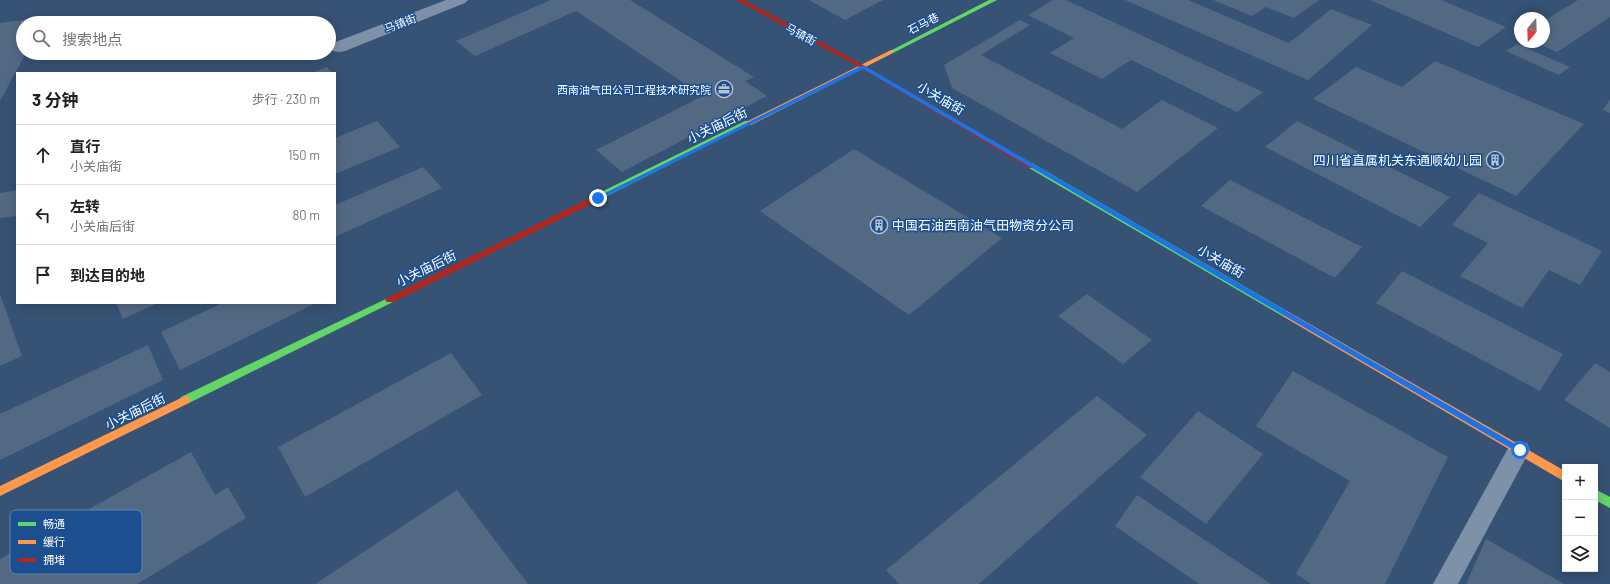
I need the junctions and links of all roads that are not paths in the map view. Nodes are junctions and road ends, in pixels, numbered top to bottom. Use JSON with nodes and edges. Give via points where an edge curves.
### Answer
{"nodes":[{"id":1,"x":460,"y":0,"type":"edge"},
{"id":2,"x":739,"y":0,"type":"edge"},
{"id":3,"x":994,"y":0,"type":"edge"},
{"id":4,"x":339,"y":47,"type":"dead end"},
{"id":5,"x":863,"y":67,"type":"junction"},
{"id":6,"x":1520,"y":450,"type":"junction"},
{"id":7,"x":1562,"y":475,"type":"edge"},
{"id":8,"x":0,"y":491,"type":"edge"},
{"id":9,"x":1598,"y":496,"type":"edge"},
{"id":10,"x":1610,"y":503,"type":"edge"},
{"id":11,"x":1445,"y":584,"type":"edge"}],
"edges":[{"from":1,"to":4,"type":"street","name":"马镇街"},
{"from":2,"to":5,"type":"street","name":"马镇街"},
{"from":3,"to":5,"type":"street","name":"石马巷"},
{"from":5,"to":6,"type":"street","name":"小关庙街"},
{"from":5,"to":8,"type":"street","name":"小关庙后街"},
{"from":6,"to":7,"type":"street","name":"小关庙街"},
{"from":6,"to":11,"type":"lane"},
{"from":9,"to":10,"type":"street"}]}
